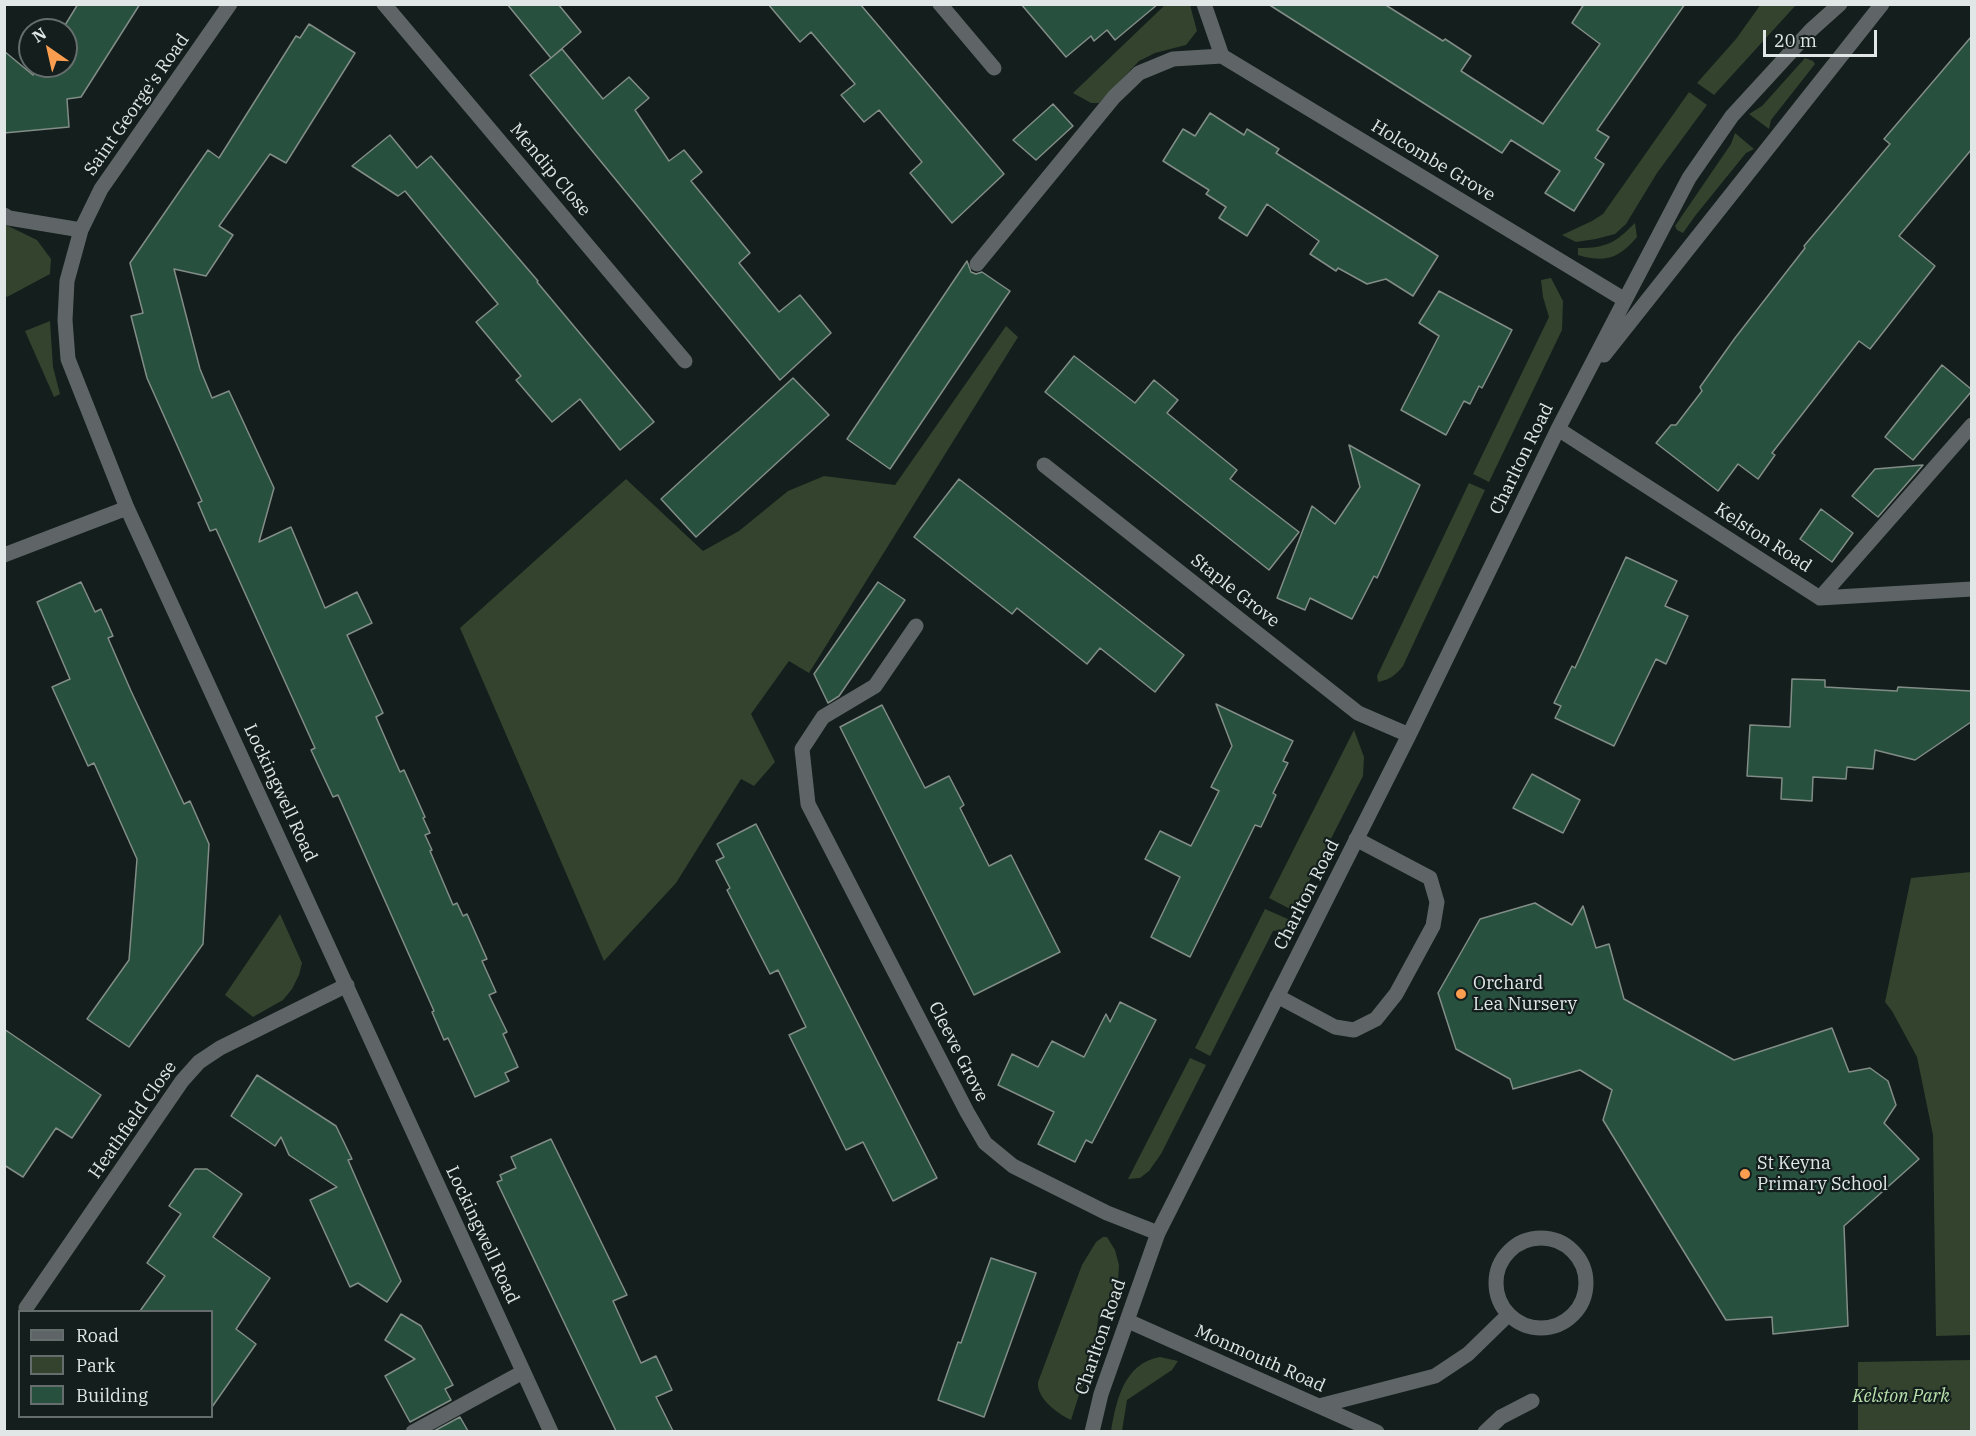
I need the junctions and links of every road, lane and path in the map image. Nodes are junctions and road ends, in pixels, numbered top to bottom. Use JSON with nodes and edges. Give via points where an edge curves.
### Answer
{"nodes":[{"id":1,"x":230,"y":4,"type":"edge"},
{"id":2,"x":384,"y":4,"type":"edge"},
{"id":3,"x":940,"y":4,"type":"edge"},
{"id":4,"x":1204,"y":4,"type":"edge"},
{"id":5,"x":1840,"y":4,"type":"edge"},
{"id":6,"x":1882,"y":4,"type":"edge"},
{"id":7,"x":1222,"y":56,"type":"junction"},
{"id":8,"x":993,"y":68,"type":"dead end"},
{"id":9,"x":4,"y":215,"type":"edge"},
{"id":10,"x":81,"y":230,"type":"junction"},
{"id":11,"x":977,"y":264,"type":"dead end"},
{"id":12,"x":1625,"y":300,"type":"junction"},
{"id":13,"x":685,"y":361,"type":"dead end"},
{"id":14,"x":1581,"y":385,"type":"junction"},
{"id":15,"x":1971,"y":424,"type":"edge"},
{"id":16,"x":1558,"y":429,"type":"junction"},
{"id":17,"x":1044,"y":465,"type":"dead end"},
{"id":18,"x":127,"y":508,"type":"junction"},
{"id":19,"x":4,"y":555,"type":"edge"},
{"id":20,"x":1971,"y":589,"type":"edge"},
{"id":21,"x":1820,"y":598,"type":"junction"},
{"id":22,"x":916,"y":626,"type":"dead end"},
{"id":23,"x":1409,"y":735,"type":"junction"},
{"id":24,"x":1356,"y":839,"type":"junction"},
{"id":25,"x":346,"y":985,"type":"junction"},
{"id":26,"x":1277,"y":996,"type":"junction"},
{"id":27,"x":1158,"y":1233,"type":"junction"},
{"id":28,"x":26,"y":1308,"type":"dead end"},
{"id":29,"x":1508,"y":1315,"type":"junction"},
{"id":30,"x":1128,"y":1321,"type":"junction"},
{"id":31,"x":523,"y":1372,"type":"junction"},
{"id":32,"x":1532,"y":1401,"type":"dead end"},
{"id":33,"x":1318,"y":1406,"type":"junction"},
{"id":34,"x":413,"y":1431,"type":"edge"},
{"id":35,"x":551,"y":1431,"type":"edge"},
{"id":36,"x":1092,"y":1431,"type":"edge"},
{"id":37,"x":1377,"y":1431,"type":"edge"},
{"id":38,"x":1485,"y":1431,"type":"edge"}],
"edges":[{"from":1,"to":10,"type":"street","name":"Saint George's Road","via":[[102,189]]},
{"from":2,"to":13,"type":"street","name":"Mendip Close"},
{"from":3,"to":8,"type":"street"},
{"from":4,"to":7,"type":"street"},
{"from":5,"to":12,"type":"street","name":"Charlton Road","via":[[1732,116],[1689,178]]},
{"from":6,"to":14,"type":"street","name":"Charlton Road"},
{"from":7,"to":11,"type":"street","via":[[1173,59],[1139,73],[1114,97]]},
{"from":7,"to":12,"type":"street","name":"Holcombe Grove"},
{"from":9,"to":10,"type":"street"},
{"from":10,"to":18,"type":"street","name":"Lockingwell Road","via":[[67,282],[68,359]]},
{"from":12,"to":14,"type":"street","name":"Charlton Road"},
{"from":14,"to":16,"type":"street","name":"Charlton Road"},
{"from":15,"to":21,"type":"street"},
{"from":16,"to":21,"type":"street","name":"Kelston Road"},
{"from":16,"to":23,"type":"street","name":"Charlton Road"},
{"from":17,"to":23,"type":"street","name":"Staple Grove","via":[[1358,713]]},
{"from":18,"to":19,"type":"street"},
{"from":18,"to":25,"type":"street","name":"Lockingwell Road"},
{"from":20,"to":21,"type":"street","name":"Kelston Road"},
{"from":22,"to":27,"type":"street","name":"Cleeve Grove","via":[[876,686],[823,717],[802,749],[808,804],[985,1143],[1013,1166],[1107,1213]]},
{"from":23,"to":24,"type":"street","name":"Charlton Road"},
{"from":24,"to":26,"type":"street","name":"Charlton Road"},
{"from":24,"to":26,"type":"street","via":[[1430,878],[1437,902],[1433,926],[1396,994],[1376,1019],[1354,1030],[1335,1027]]},
{"from":25,"to":28,"type":"street","name":"Heathfield Close","via":[[199,1062]]},
{"from":25,"to":31,"type":"street","name":"Lockingwell Road"},
{"from":26,"to":27,"type":"street","name":"Charlton Road"},
{"from":27,"to":30,"type":"street","name":"Charlton Road"},
{"from":29,"to":29,"type":"street","via":[[1497,1294],[1496,1279],[1504,1257],[1518,1244],[1549,1239],[1576,1254],[1586,1287],[1574,1315],[1560,1324],[1535,1329]]},
{"from":29,"to":33,"type":"street","via":[[1468,1354],[1435,1376]]},
{"from":30,"to":33,"type":"street","name":"Monmouth Road"},
{"from":30,"to":36,"type":"street","name":"Charlton Road"},
{"from":31,"to":34,"type":"street"},
{"from":31,"to":35,"type":"street","name":"Lockingwell Road"},
{"from":32,"to":38,"type":"street","via":[[1501,1417]]},
{"from":33,"to":37,"type":"street","name":"Monmouth Road"}]}
